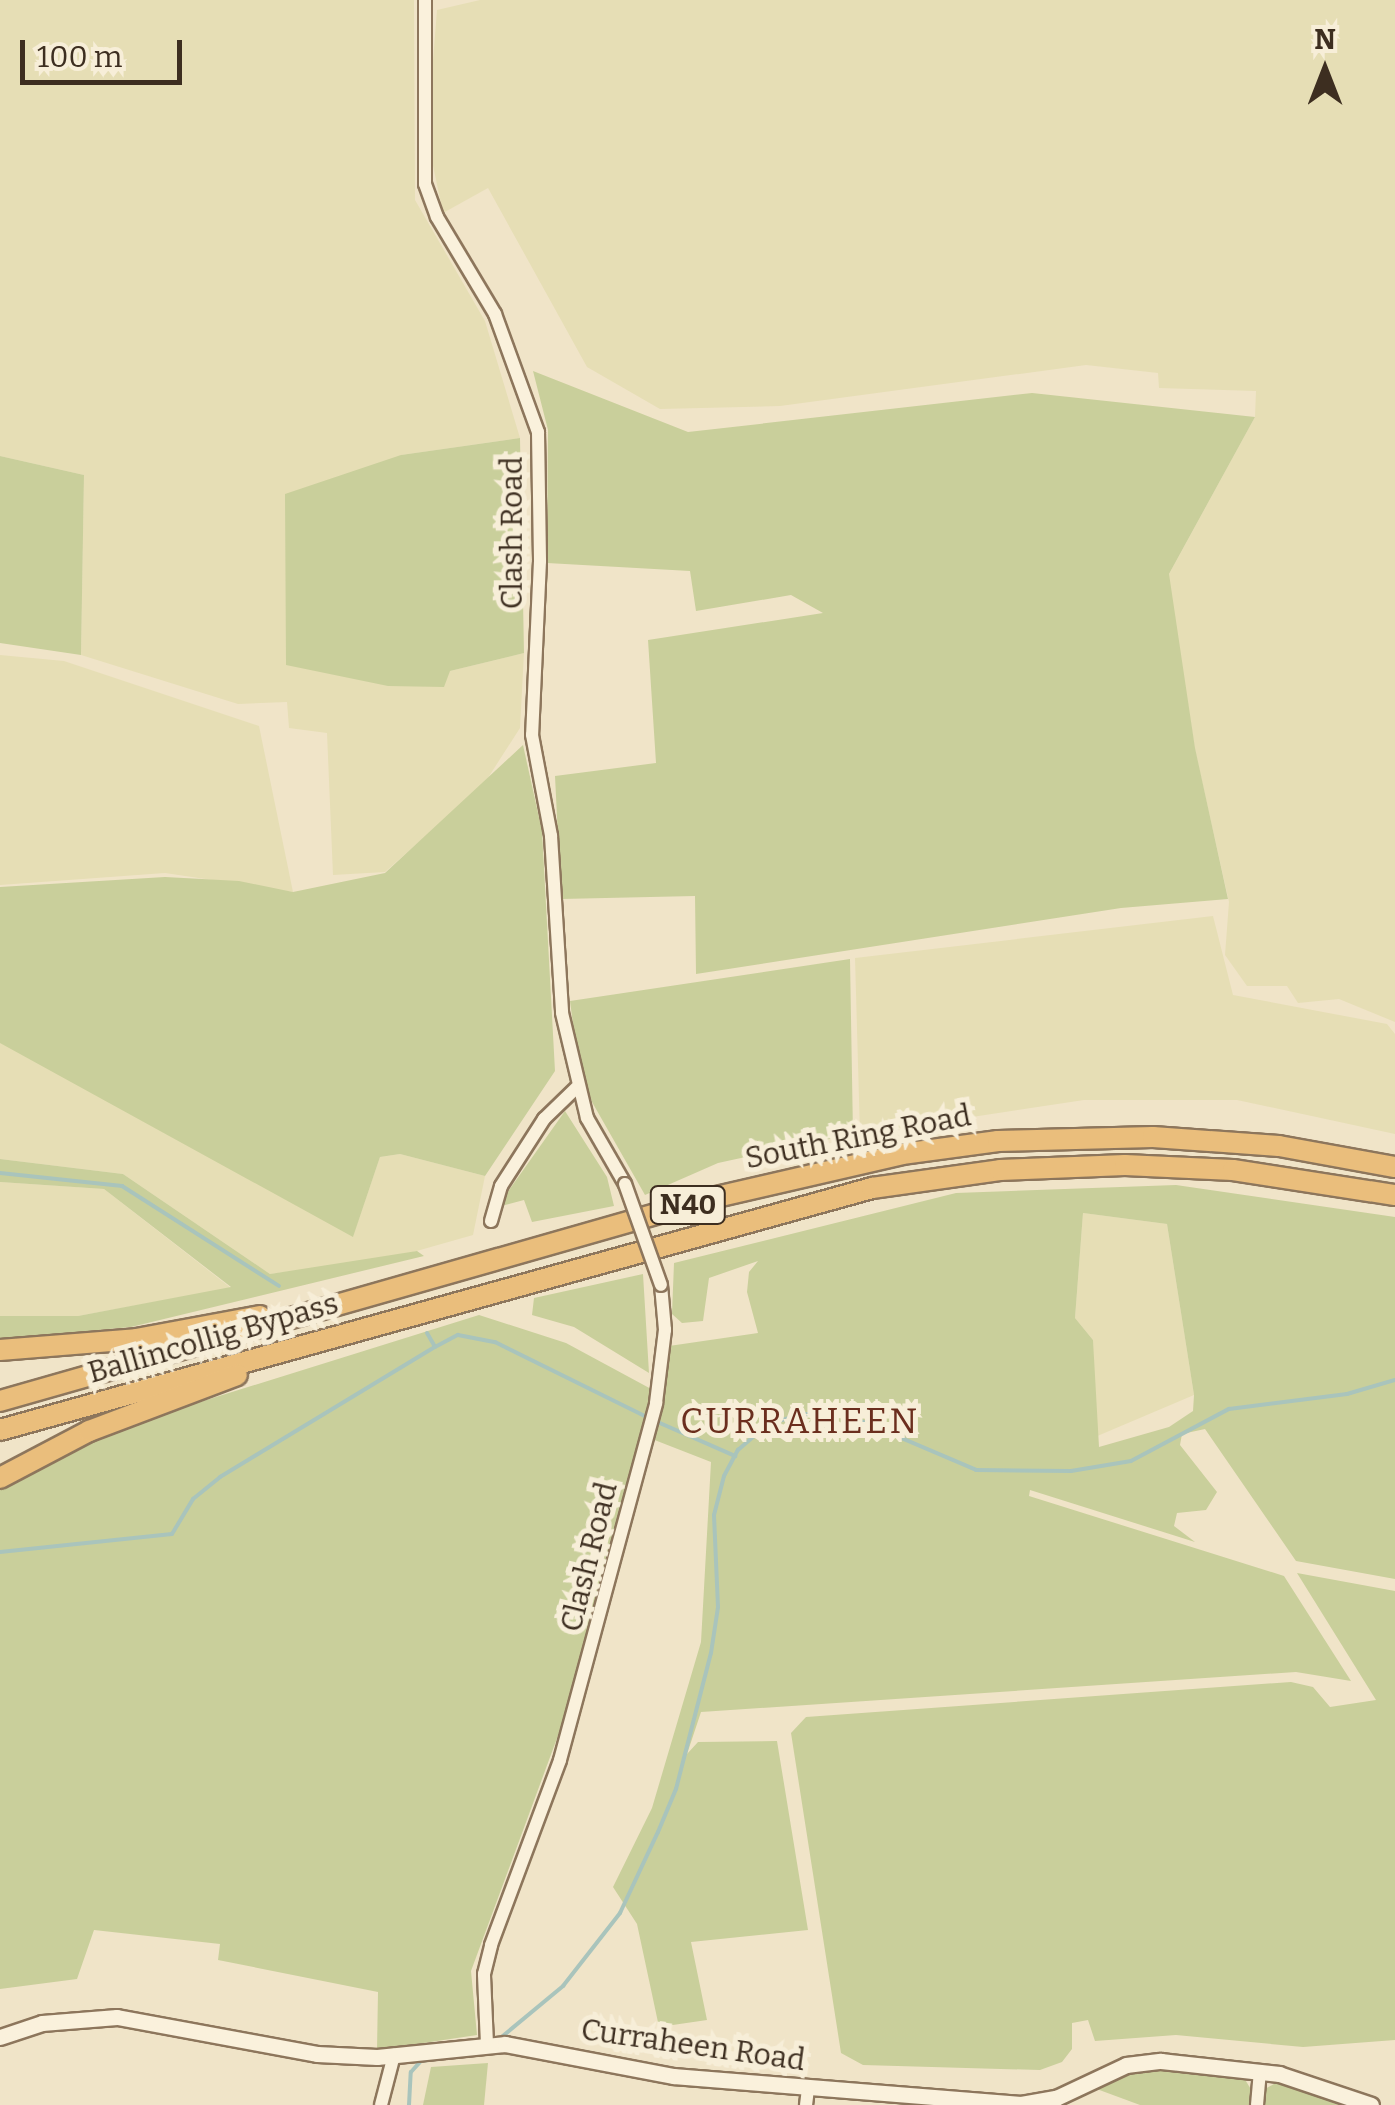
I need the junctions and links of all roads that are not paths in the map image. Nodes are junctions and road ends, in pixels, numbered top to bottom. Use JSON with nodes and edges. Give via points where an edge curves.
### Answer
{"nodes":[{"id":1,"x":425,"y":0,"type":"edge"},
{"id":2,"x":576,"y":1088,"type":"junction"},
{"id":3,"x":1395,"y":1166,"type":"edge"},
{"id":4,"x":1395,"y":1195,"type":"edge"},
{"id":5,"x":490,"y":1221,"type":"dead end"},
{"id":6,"x":439,"y":1275,"type":"junction"},
{"id":7,"x":442,"y":1305,"type":"junction"},
{"id":8,"x":0,"y":1350,"type":"edge"},
{"id":9,"x":0,"y":1401,"type":"edge"},
{"id":10,"x":0,"y":1430,"type":"edge"},
{"id":11,"x":0,"y":1478,"type":"edge"},
{"id":12,"x":0,"y":2037,"type":"edge"},
{"id":13,"x":487,"y":2044,"type":"junction"},
{"id":14,"x":394,"y":2055,"type":"junction"},
{"id":15,"x":1260,"y":2071,"type":"junction"},
{"id":16,"x":807,"y":2097,"type":"edge"},
{"id":17,"x":381,"y":2105,"type":"edge"},
{"id":18,"x":1257,"y":2105,"type":"edge"},
{"id":19,"x":1371,"y":2105,"type":"edge"}],
"edges":[{"from":1,"to":2,"type":"street","name":"Clash Road","via":[[425,184],[437,218],[495,314],[538,432],[532,735],[551,836],[562,1013]]},
{"from":2,"to":5,"type":"street","via":[[544,1118],[501,1186]]},
{"from":2,"to":13,"type":"street","name":"Clash Road","bridge":true,"via":[[626,1184],[661,1285],[665,1330],[656,1403],[560,1761],[489,1954]]},
{"from":3,"to":6,"type":"highway","name":"South Ring Road","number":"N40","via":[[1195,1138],[967,1144],[803,1174]]},
{"from":4,"to":7,"type":"highway","name":"South Ring Road","number":"N40","via":[[1192,1166],[968,1173],[810,1201]]},
{"from":6,"to":8,"type":"highway","via":[[234,1322],[86,1345]]},
{"from":6,"to":9,"type":"highway","name":"South Ring Road","number":"N40"},
{"from":7,"to":10,"type":"highway","name":"Ballincollig Bypass","number":"N40"},
{"from":7,"to":11,"type":"highway","via":[[126,1416]]},
{"from":12,"to":14,"type":"street","name":"Curraheen Road","via":[[42,2022],[117,2017],[318,2054]]},
{"from":13,"to":14,"type":"street","name":"Curraheen Road"},
{"from":13,"to":16,"type":"street","name":"Curraheen Road"},
{"from":14,"to":17,"type":"street"},
{"from":15,"to":16,"type":"street","name":"Curraheen Road","via":[[1142,2062],[1056,2098],[1021,2104]]},
{"from":15,"to":18,"type":"street"},
{"from":15,"to":19,"type":"street","name":"Curraheen Road"}]}
